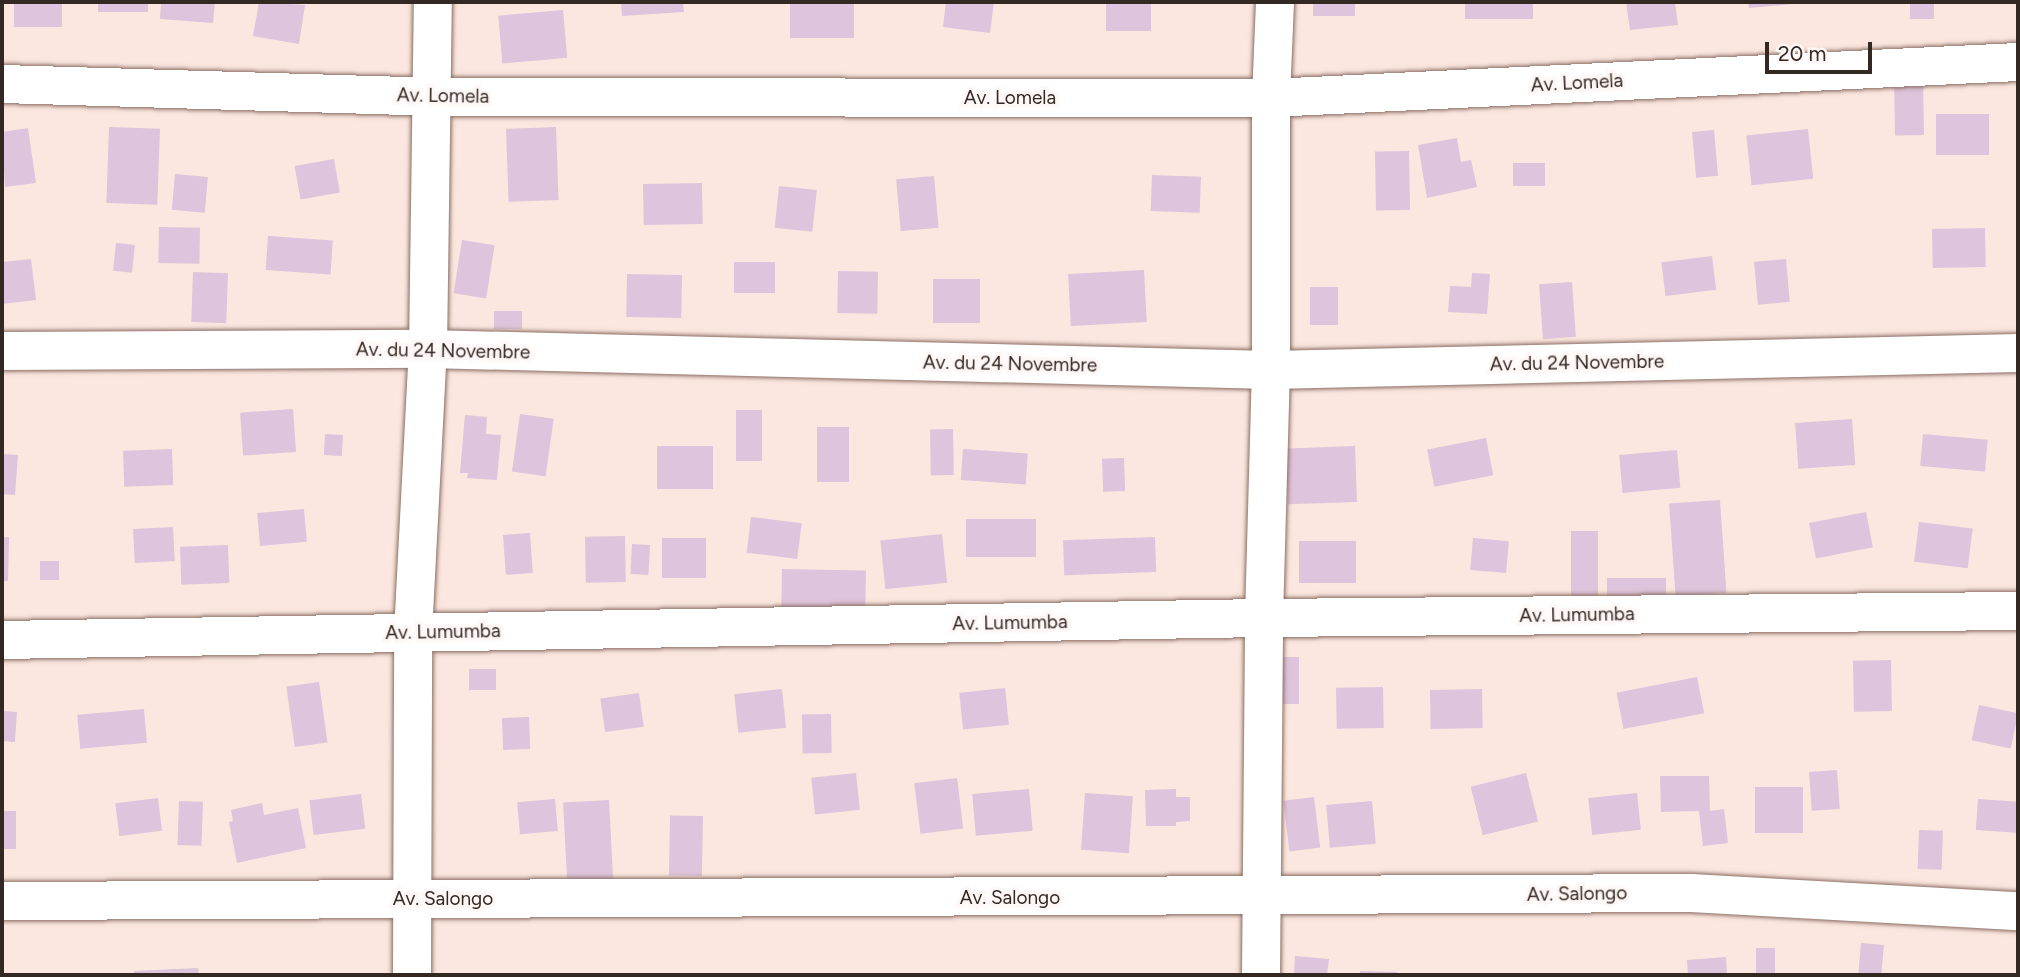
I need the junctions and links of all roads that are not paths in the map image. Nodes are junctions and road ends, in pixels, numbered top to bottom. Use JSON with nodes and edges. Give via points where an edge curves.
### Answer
{"nodes":[{"id":1,"x":433,"y":2,"type":"edge"},
{"id":2,"x":1275,"y":2,"type":"edge"},
{"id":3,"x":2018,"y":62,"type":"edge"},
{"id":4,"x":2,"y":84,"type":"edge"},
{"id":5,"x":430,"y":97,"type":"junction"},
{"id":6,"x":1271,"y":98,"type":"junction"},
{"id":7,"x":428,"y":349,"type":"junction"},
{"id":8,"x":2,"y":351,"type":"edge"},
{"id":9,"x":2018,"y":353,"type":"edge"},
{"id":10,"x":1271,"y":370,"type":"junction"},
{"id":11,"x":2018,"y":611,"type":"edge"},
{"id":12,"x":1264,"y":618,"type":"junction"},
{"id":13,"x":413,"y":633,"type":"junction"},
{"id":14,"x":2,"y":640,"type":"edge"},
{"id":15,"x":1261,"y":897,"type":"junction"},
{"id":16,"x":414,"y":900,"type":"junction"},
{"id":17,"x":2,"y":901,"type":"edge"},
{"id":18,"x":2018,"y":911,"type":"edge"},
{"id":19,"x":412,"y":975,"type":"edge"},
{"id":20,"x":1261,"y":975,"type":"edge"}],
"edges":[{"from":1,"to":5,"type":"street"},
{"from":2,"to":6,"type":"street"},
{"from":3,"to":6,"type":"street","name":"Av. Lomela"},
{"from":4,"to":5,"type":"street","name":"Av. Lomela"},
{"from":5,"to":6,"type":"street","name":"Av. Lomela"},
{"from":5,"to":7,"type":"street"},
{"from":6,"to":10,"type":"street"},
{"from":7,"to":8,"type":"street","name":"Av. du 24 Novembre"},
{"from":7,"to":10,"type":"street","name":"Av. du 24 Novembre"},
{"from":7,"to":13,"type":"street"},
{"from":9,"to":10,"type":"street","name":"Av. du 24 Novembre"},
{"from":10,"to":12,"type":"street"},
{"from":11,"to":12,"type":"street","name":"Av. Lumumba"},
{"from":12,"to":13,"type":"street","name":"Av. Lumumba"},
{"from":12,"to":15,"type":"street"},
{"from":13,"to":14,"type":"street","name":"Av. Lumumba"},
{"from":13,"to":16,"type":"street"},
{"from":15,"to":16,"type":"street","name":"Av. Salongo"},
{"from":15,"to":18,"type":"street","name":"Av. Salongo","via":[[1692,893]]},
{"from":15,"to":20,"type":"street"},
{"from":16,"to":17,"type":"street","name":"Av. Salongo"},
{"from":16,"to":19,"type":"street"}]}
